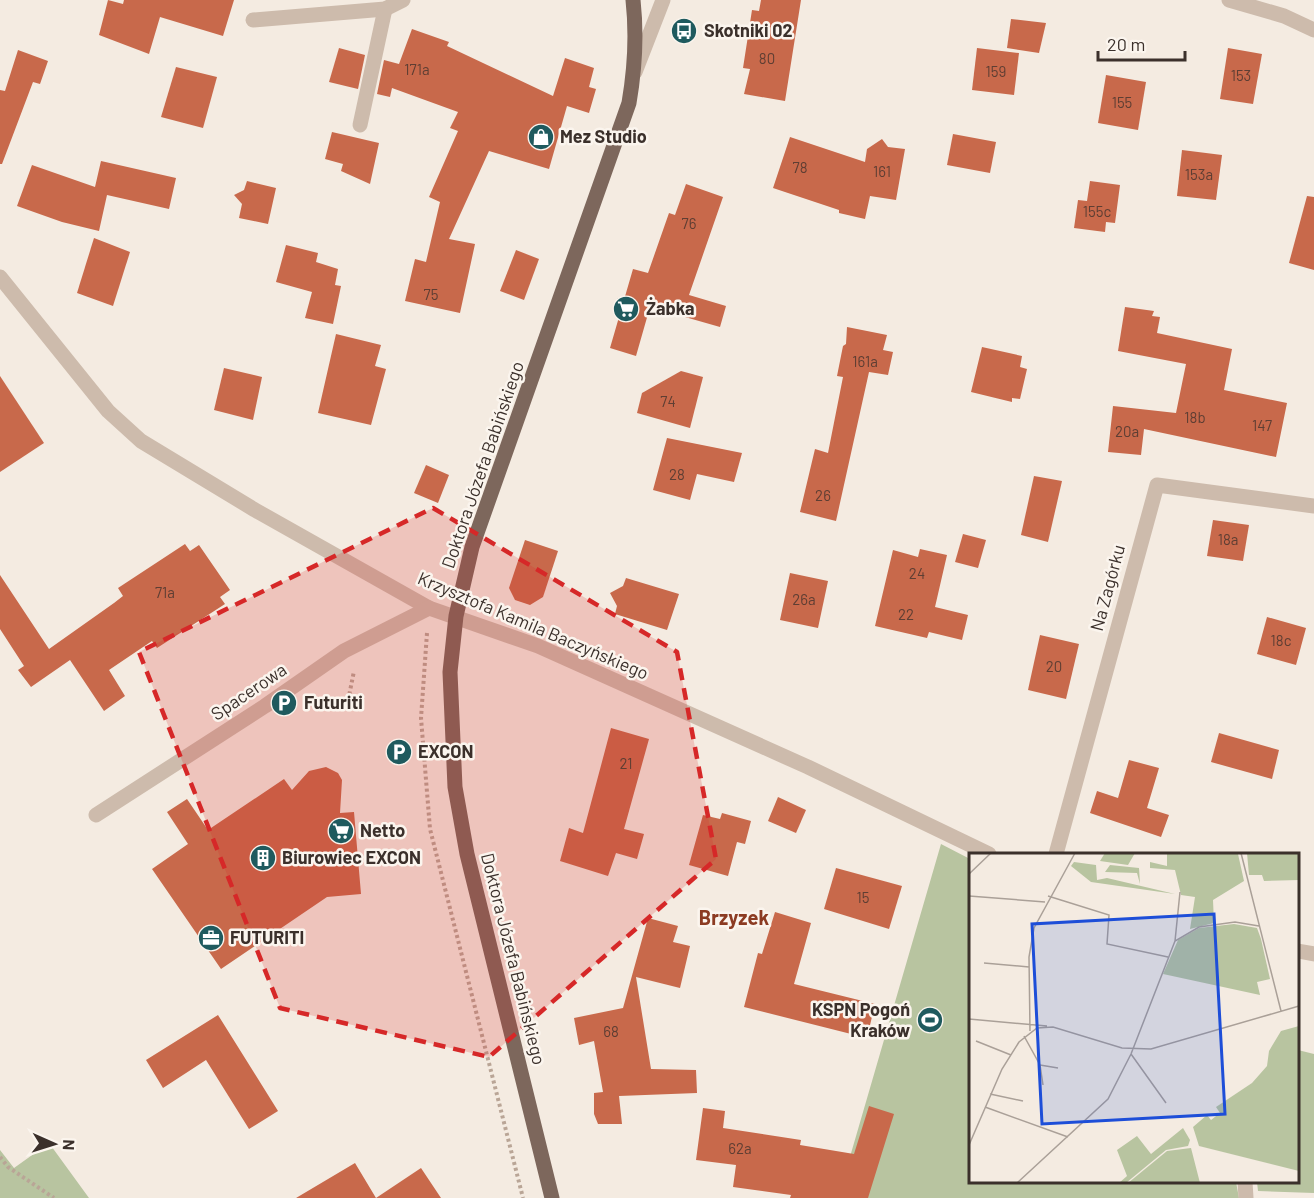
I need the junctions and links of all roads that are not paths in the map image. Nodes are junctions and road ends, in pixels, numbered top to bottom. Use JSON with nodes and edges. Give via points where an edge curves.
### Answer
{"nodes":[{"id":1,"x":403,"y":0,"type":"edge"},
{"id":2,"x":633,"y":0,"type":"edge"},
{"id":3,"x":663,"y":0,"type":"edge"},
{"id":4,"x":1229,"y":0,"type":"edge"},
{"id":5,"x":385,"y":9,"type":"junction"},
{"id":6,"x":253,"y":20,"type":"dead end"},
{"id":7,"x":1314,"y":30,"type":"edge"},
{"id":8,"x":635,"y":72,"type":"junction"},
{"id":9,"x":360,"y":125,"type":"dead end"},
{"id":10,"x":0,"y":277,"type":"edge"},
{"id":11,"x":1314,"y":506,"type":"edge"},
{"id":12,"x":429,"y":608,"type":"junction"},
{"id":13,"x":456,"y":616,"type":"junction"},
{"id":14,"x":96,"y":815,"type":"dead end"},
{"id":15,"x":985,"y":853,"type":"edge"},
{"id":16,"x":1057,"y":853,"type":"edge"},
{"id":17,"x":1299,"y":951,"type":"edge"},
{"id":18,"x":1314,"y":954,"type":"edge"},
{"id":19,"x":1245,"y":1183,"type":"edge"},
{"id":20,"x":552,"y":1198,"type":"edge"},
{"id":21,"x":1246,"y":1198,"type":"edge"}],
"edges":[{"from":1,"to":5,"type":"street"},
{"from":2,"to":8,"type":"main road","name":"Doktora Józefa Babińskiego"},
{"from":3,"to":8,"type":"street"},
{"from":4,"to":7,"type":"street","via":[[1284,16]]},
{"from":5,"to":6,"type":"street"},
{"from":5,"to":9,"type":"street"},
{"from":8,"to":13,"type":"main road","name":"Doktora Józefa Babińskiego","via":[[620,134],[472,547]]},
{"from":10,"to":12,"type":"street","name":"Krzysztofa Kamila Baczyńskiego","via":[[108,411],[141,441]]},
{"from":11,"to":16,"type":"street","name":"Na Zagórku","via":[[1156,485]]},
{"from":12,"to":13,"type":"street","name":"Krzysztofa Kamila Baczyńskiego"},
{"from":12,"to":14,"type":"street","name":"Spacerowa","via":[[344,651]]},
{"from":13,"to":15,"type":"street","name":"Krzysztofa Kamila Baczyńskiego","via":[[549,651],[808,767]]},
{"from":13,"to":20,"type":"main road","name":"Doktora Józefa Babińskiego","via":[[450,672],[451,738],[461,825]]},
{"from":17,"to":18,"type":"street"},
{"from":19,"to":21,"type":"street"}]}
